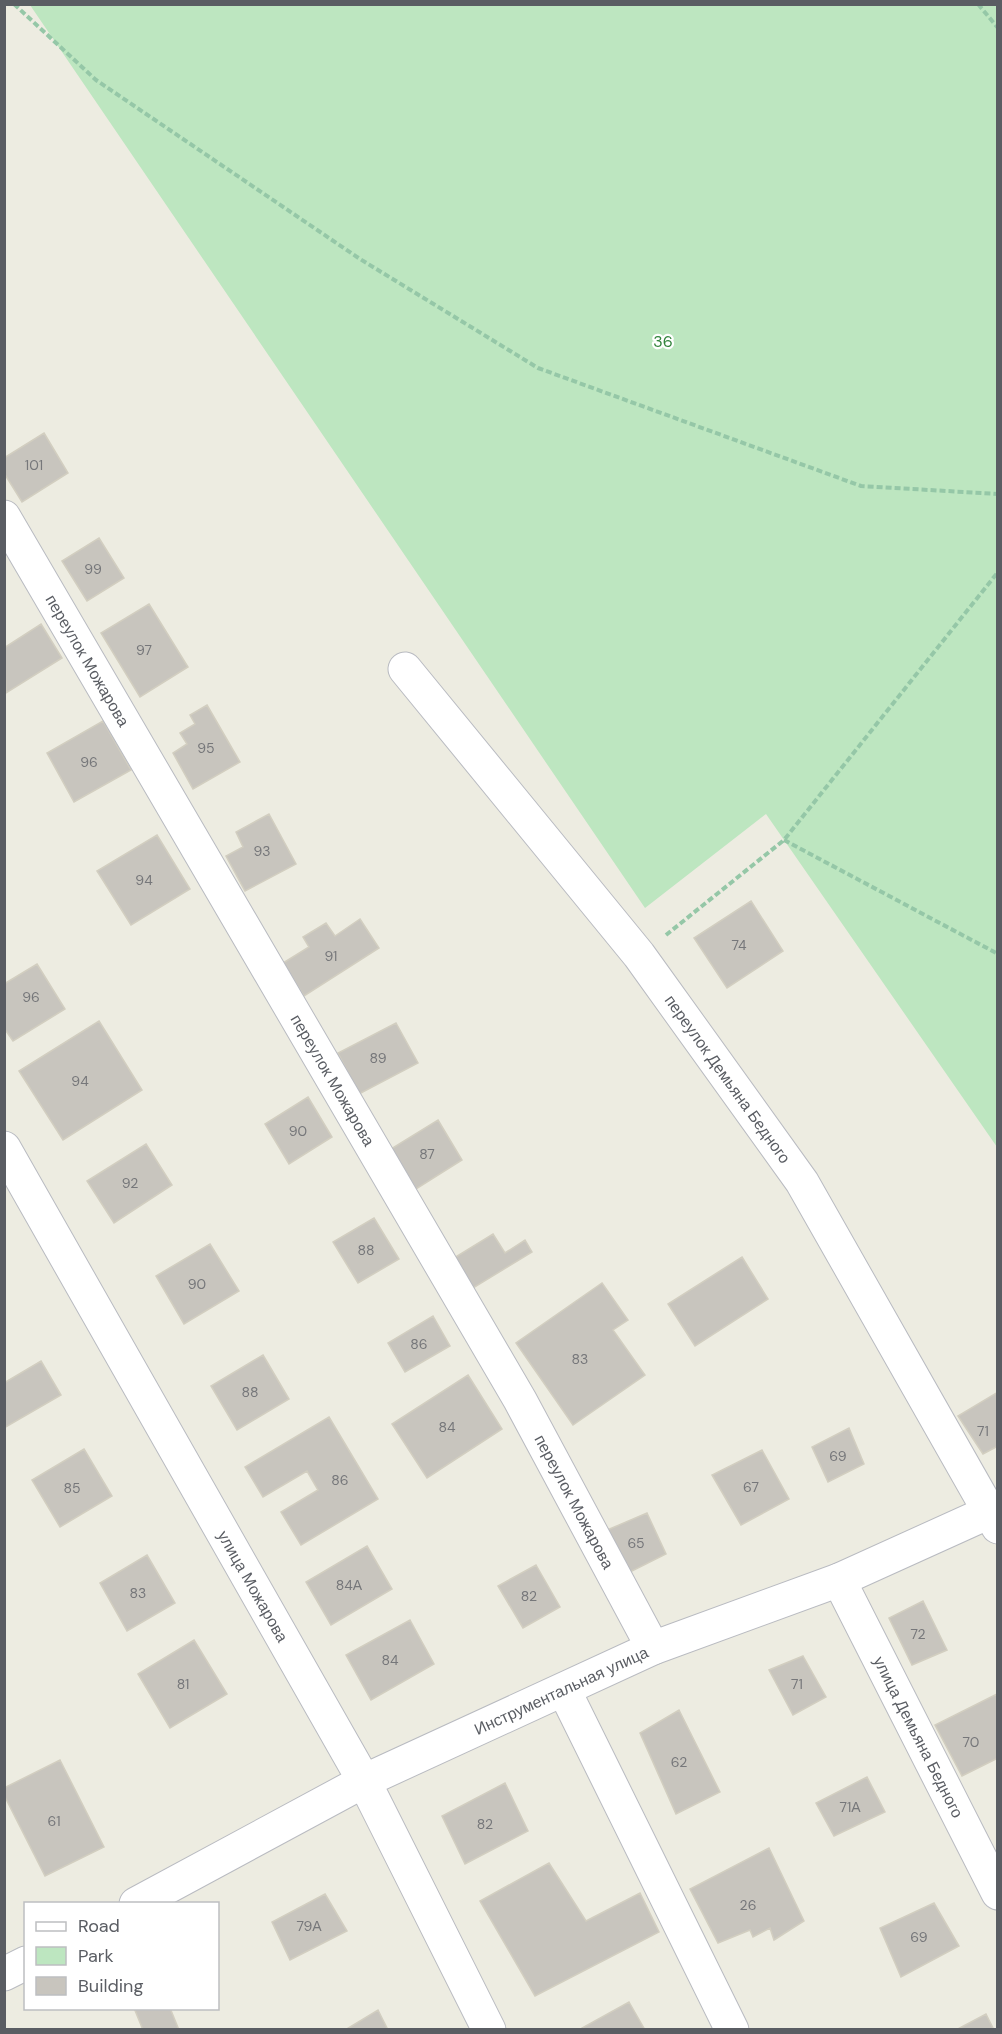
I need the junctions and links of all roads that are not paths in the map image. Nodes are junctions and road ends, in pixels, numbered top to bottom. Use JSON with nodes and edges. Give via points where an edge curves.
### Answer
{"nodes":[{"id":1,"x":4,"y":517,"type":"edge"},
{"id":2,"x":405,"y":669,"type":"dead end"},
{"id":3,"x":4,"y":1148,"type":"edge"},
{"id":4,"x":995,"y":1516,"type":"edge"},
{"id":5,"x":839,"y":1580,"type":"junction"},
{"id":6,"x":653,"y":1648,"type":"junction"},
{"id":7,"x":564,"y":1690,"type":"junction"},
{"id":8,"x":364,"y":1781,"type":"junction"},
{"id":9,"x":998,"y":1893,"type":"edge"},
{"id":10,"x":140,"y":1902,"type":"edge"},
{"id":11,"x":24,"y":1964,"type":"edge"},
{"id":12,"x":4,"y":1974,"type":"edge"},
{"id":13,"x":489,"y":2030,"type":"edge"},
{"id":14,"x":732,"y":2030,"type":"edge"}],
"edges":[{"from":1,"to":6,"type":"street","name":"переулок Можарова","via":[[520,1400]]},
{"from":2,"to":4,"type":"street","name":"переулок Демьяна Бедного","via":[[639,955],[802,1182]]},
{"from":3,"to":8,"type":"street","name":"улица Можарова"},
{"from":4,"to":5,"type":"street","name":"Инструментальная улица"},
{"from":5,"to":6,"type":"street","name":"Инструментальная улица"},
{"from":5,"to":9,"type":"street","name":"улица Демьяна Бедного"},
{"from":6,"to":7,"type":"street","name":"Инструментальная улица"},
{"from":7,"to":8,"type":"street","name":"Инструментальная улица"},
{"from":7,"to":14,"type":"street"},
{"from":8,"to":10,"type":"street","name":"Инструментальная улица"},
{"from":8,"to":13,"type":"street","name":"улица Можарова"},
{"from":11,"to":12,"type":"street"}]}
